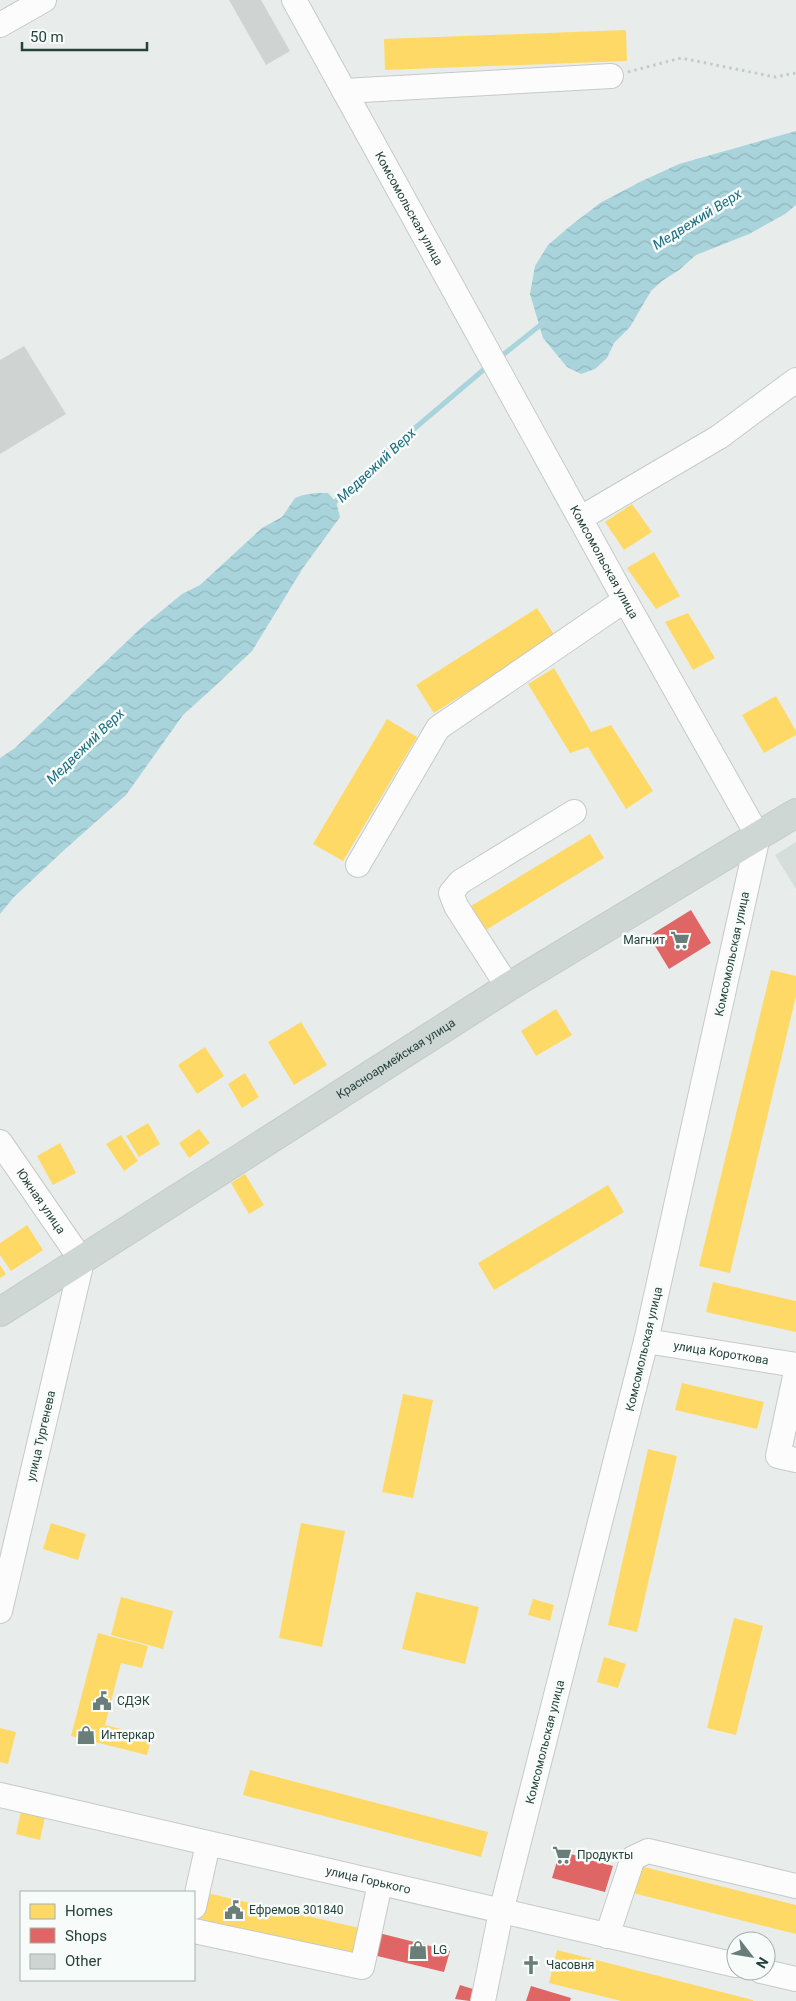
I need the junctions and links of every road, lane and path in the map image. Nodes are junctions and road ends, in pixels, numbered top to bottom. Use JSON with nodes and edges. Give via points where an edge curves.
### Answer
{"nodes":[{"id":1,"x":44,"y":0,"type":"edge"},
{"id":2,"x":294,"y":0,"type":"edge"},
{"id":3,"x":0,"y":25,"type":"edge"},
{"id":4,"x":796,"y":73,"type":"edge"},
{"id":5,"x":611,"y":76,"type":"joint"},
{"id":6,"x":344,"y":91,"type":"junction"},
{"id":7,"x":796,"y":380,"type":"edge"},
{"id":8,"x":581,"y":518,"type":"junction"},
{"id":9,"x":625,"y":600,"type":"junction"},
{"id":10,"x":574,"y":812,"type":"dead end"},
{"id":11,"x":796,"y":813,"type":"edge"},
{"id":12,"x":758,"y":836,"type":"junction"},
{"id":13,"x":358,"y":865,"type":"dead end"},
{"id":14,"x":508,"y":987,"type":"junction"},
{"id":15,"x":0,"y":1142,"type":"edge"},
{"id":16,"x":82,"y":1261,"type":"junction"},
{"id":17,"x":0,"y":1312,"type":"edge"},
{"id":18,"x":646,"y":1341,"type":"junction"},
{"id":19,"x":796,"y":1366,"type":"edge"},
{"id":20,"x":796,"y":1372,"type":"edge"},
{"id":21,"x":796,"y":1460,"type":"edge"},
{"id":22,"x":0,"y":1611,"type":"edge"},
{"id":23,"x":0,"y":1795,"type":"edge"},
{"id":24,"x":208,"y":1844,"type":"junction"},
{"id":25,"x":380,"y":1884,"type":"junction"},
{"id":26,"x":796,"y":1886,"type":"edge"},
{"id":27,"x":195,"y":1902,"type":"edge"},
{"id":28,"x":501,"y":1912,"type":"junction"},
{"id":29,"x":195,"y":1930,"type":"edge"},
{"id":30,"x":607,"y":1936,"type":"junction"},
{"id":31,"x":726,"y":1963,"type":"edge"},
{"id":32,"x":776,"y":1974,"type":"edge"},
{"id":33,"x":796,"y":1979,"type":"edge"},
{"id":34,"x":483,"y":2001,"type":"edge"}],
"edges":[{"from":1,"to":3,"type":"street"},
{"from":2,"to":6,"type":"street","name":"Комсомольская улица"},
{"from":4,"to":5,"type":"path","via":[[775,77],[681,58]]},
{"from":5,"to":6,"type":"street"},
{"from":6,"to":8,"type":"street","name":"Комсомольская улица"},
{"from":7,"to":8,"type":"street","via":[[719,437]]},
{"from":8,"to":9,"type":"street","name":"Комсомольская улица"},
{"from":9,"to":12,"type":"street","name":"Комсомольская улица"},
{"from":9,"to":13,"type":"street","via":[[438,728]]},
{"from":10,"to":14,"type":"street","via":[[460,882],[451,894]]},
{"from":11,"to":12,"type":"main road","name":"Красноармейская улица"},
{"from":12,"to":14,"type":"main road","name":"Красноармейская улица"},
{"from":12,"to":18,"type":"street","name":"Комсомольская улица"},
{"from":14,"to":16,"type":"main road","name":"Красноармейская улица"},
{"from":15,"to":16,"type":"street","name":"Южная улица"},
{"from":16,"to":17,"type":"main road","name":"Красноармейская улица"},
{"from":16,"to":22,"type":"street","name":"улица Тургенева"},
{"from":18,"to":19,"type":"street","name":"улица Короткова"},
{"from":18,"to":28,"type":"street","name":"Комсомольская улица"},
{"from":20,"to":21,"type":"street","via":[[778,1456]]},
{"from":23,"to":24,"type":"street","name":"улица Горького"},
{"from":24,"to":25,"type":"street","name":"улица Горького"},
{"from":24,"to":27,"type":"street"},
{"from":25,"to":28,"type":"street","name":"улица Горького"},
{"from":25,"to":29,"type":"street","via":[[362,1967]]},
{"from":26,"to":30,"type":"street","via":[[648,1850],[633,1858]]},
{"from":28,"to":30,"type":"street","name":"улица Горького"},
{"from":28,"to":34,"type":"street","name":"Комсомольская улица"},
{"from":30,"to":31,"type":"street","name":"улица Горького"},
{"from":32,"to":33,"type":"street"}]}
